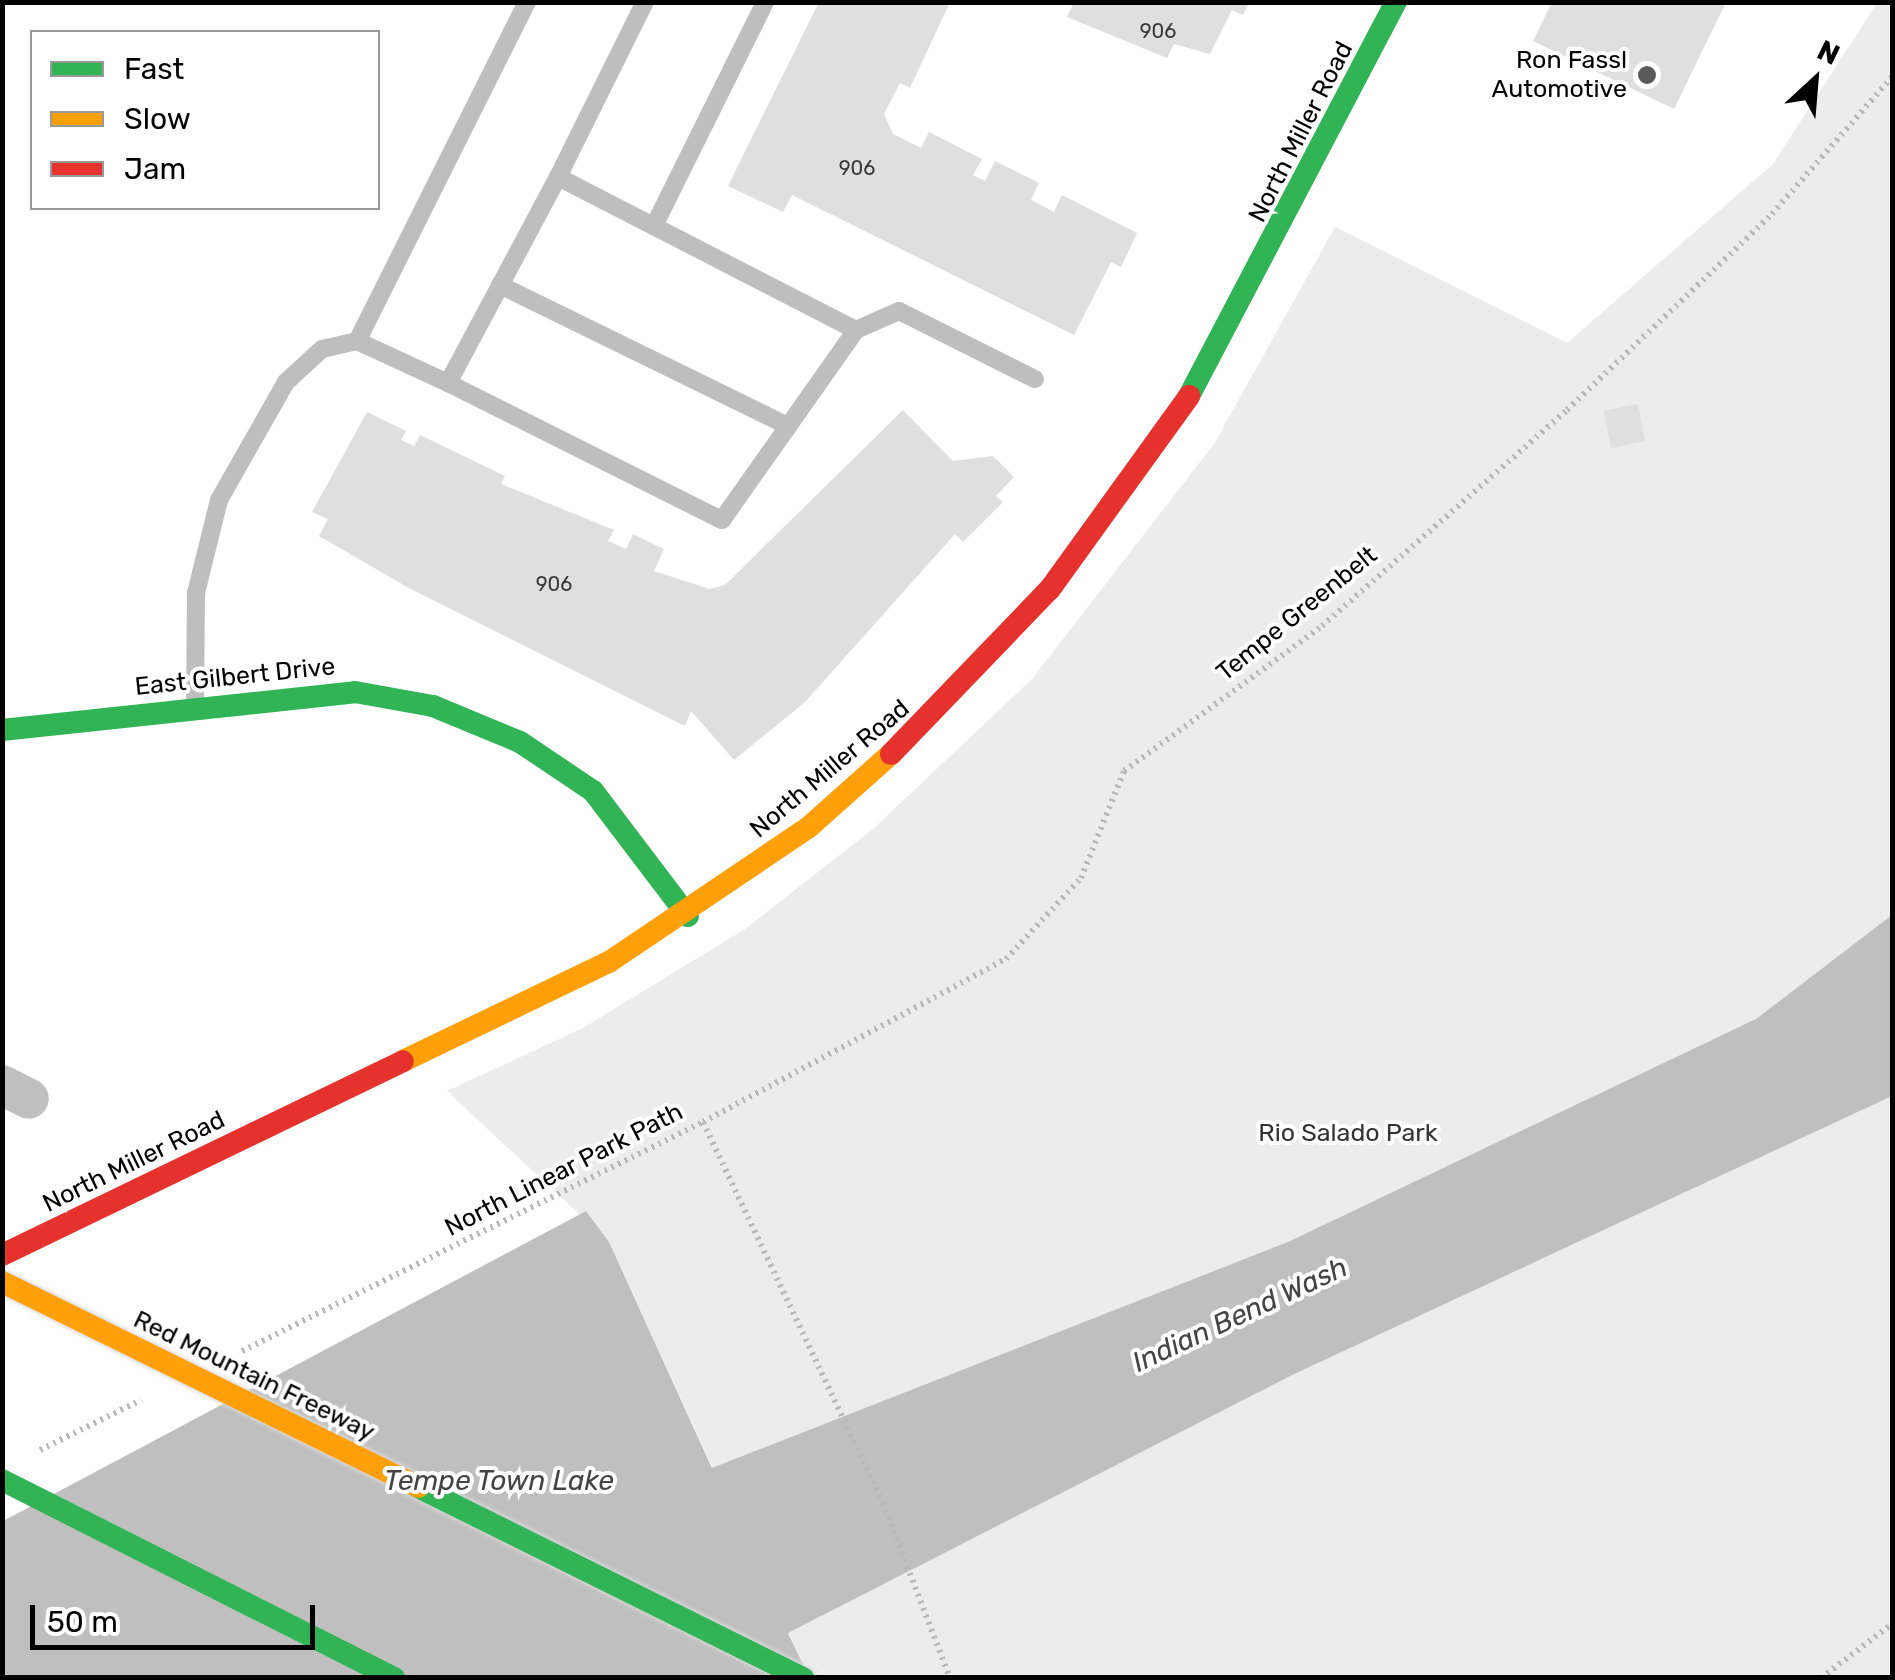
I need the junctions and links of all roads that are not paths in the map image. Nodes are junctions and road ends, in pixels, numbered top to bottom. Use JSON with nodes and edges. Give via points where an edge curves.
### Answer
{"nodes":[{"id":1,"x":527,"y":2,"type":"edge"},
{"id":2,"x":645,"y":2,"type":"edge"},
{"id":3,"x":765,"y":2,"type":"edge"},
{"id":4,"x":1396,"y":2,"type":"edge"},
{"id":5,"x":558,"y":177,"type":"junction"},
{"id":6,"x":654,"y":226,"type":"junction"},
{"id":7,"x":500,"y":285,"type":"junction"},
{"id":8,"x":856,"y":330,"type":"junction"},
{"id":9,"x":356,"y":341,"type":"junction"},
{"id":10,"x":1035,"y":379,"type":"dead end"},
{"id":11,"x":448,"y":383,"type":"junction"},
{"id":12,"x":788,"y":426,"type":"junction"},
{"id":13,"x":195,"y":709,"type":"junction"},
{"id":14,"x":2,"y":730,"type":"edge"},
{"id":15,"x":688,"y":916,"type":"junction"},
{"id":16,"x":2,"y":1255,"type":"edge"},
{"id":17,"x":2,"y":1282,"type":"edge"},
{"id":18,"x":2,"y":1480,"type":"edge"},
{"id":19,"x":394,"y":1678,"type":"edge"},
{"id":20,"x":803,"y":1678,"type":"edge"}],
"edges":[{"from":1,"to":9,"type":"lane"},
{"from":2,"to":5,"type":"lane"},
{"from":3,"to":6,"type":"lane"},
{"from":4,"to":15,"type":"main road","name":"North Miller Road","via":[[1227,334],[1050,589],[943,708],[810,827]]},
{"from":5,"to":6,"type":"lane"},
{"from":5,"to":7,"type":"lane"},
{"from":6,"to":8,"type":"lane"},
{"from":7,"to":11,"type":"lane"},
{"from":7,"to":12,"type":"lane"},
{"from":8,"to":10,"type":"lane","via":[[898,311]]},
{"from":8,"to":12,"type":"lane"},
{"from":9,"to":11,"type":"lane"},
{"from":9,"to":13,"type":"lane","via":[[322,349],[286,382],[220,500],[196,593]]},
{"from":11,"to":12,"type":"lane","via":[[722,520]]},
{"from":13,"to":14,"type":"main road","name":"East Gilbert Drive"},
{"from":13,"to":15,"type":"main road","name":"East Gilbert Drive","via":[[356,692],[433,706],[520,742],[593,791]]},
{"from":15,"to":16,"type":"main road","name":"North Miller Road"},
{"from":17,"to":20,"type":"main road","name":"Red Mountain Freeway","bridge":true},
{"from":18,"to":19,"type":"main road"}]}
